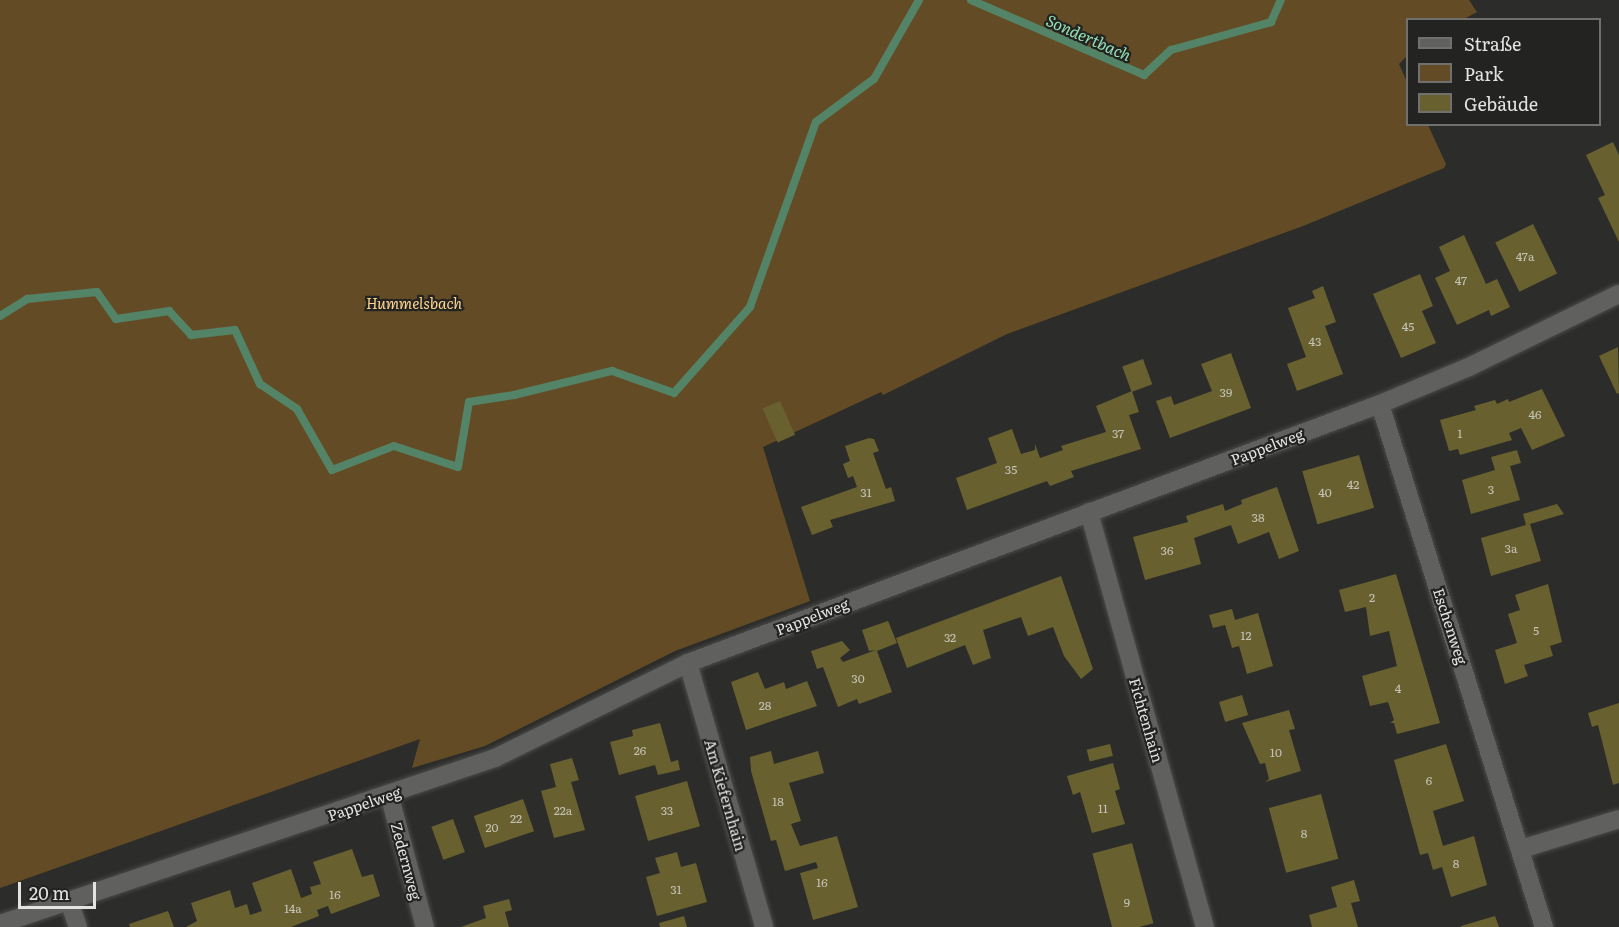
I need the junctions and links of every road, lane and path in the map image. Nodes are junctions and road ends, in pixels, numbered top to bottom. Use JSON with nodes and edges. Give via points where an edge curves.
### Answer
{"nodes":[{"id":1,"x":1619,"y":294,"type":"edge"},
{"id":2,"x":1380,"y":404,"type":"junction"},
{"id":3,"x":1089,"y":512,"type":"junction"},
{"id":4,"x":688,"y":663,"type":"junction"},
{"id":5,"x":389,"y":794,"type":"junction"},
{"id":6,"x":1619,"y":819,"type":"edge"},
{"id":7,"x":1521,"y":849,"type":"junction"},
{"id":8,"x":69,"y":902,"type":"junction"},
{"id":9,"x":0,"y":924,"type":"edge"},
{"id":10,"x":78,"y":927,"type":"edge"},
{"id":11,"x":425,"y":927,"type":"edge"},
{"id":12,"x":764,"y":927,"type":"edge"},
{"id":13,"x":1205,"y":927,"type":"edge"},
{"id":14,"x":1544,"y":927,"type":"edge"}],
"edges":[{"from":1,"to":2,"type":"street","name":"Pappelweg","via":[[1469,368]]},
{"from":2,"to":3,"type":"street","name":"Pappelweg"},
{"from":2,"to":7,"type":"street","name":"Eschenweg"},
{"from":3,"to":4,"type":"street","name":"Pappelweg"},
{"from":3,"to":13,"type":"street","name":"Fichtenhain"},
{"from":4,"to":5,"type":"street","name":"Pappelweg","via":[[495,758]]},
{"from":4,"to":12,"type":"street","name":"Am Kiefernhain"},
{"from":5,"to":8,"type":"street","name":"Pappelweg"},
{"from":5,"to":11,"type":"street","name":"Zedernweg"},
{"from":6,"to":7,"type":"street"},
{"from":7,"to":14,"type":"street","name":"Eschenweg"},
{"from":8,"to":9,"type":"street","name":"Pappelweg"},
{"from":8,"to":10,"type":"street"}]}
